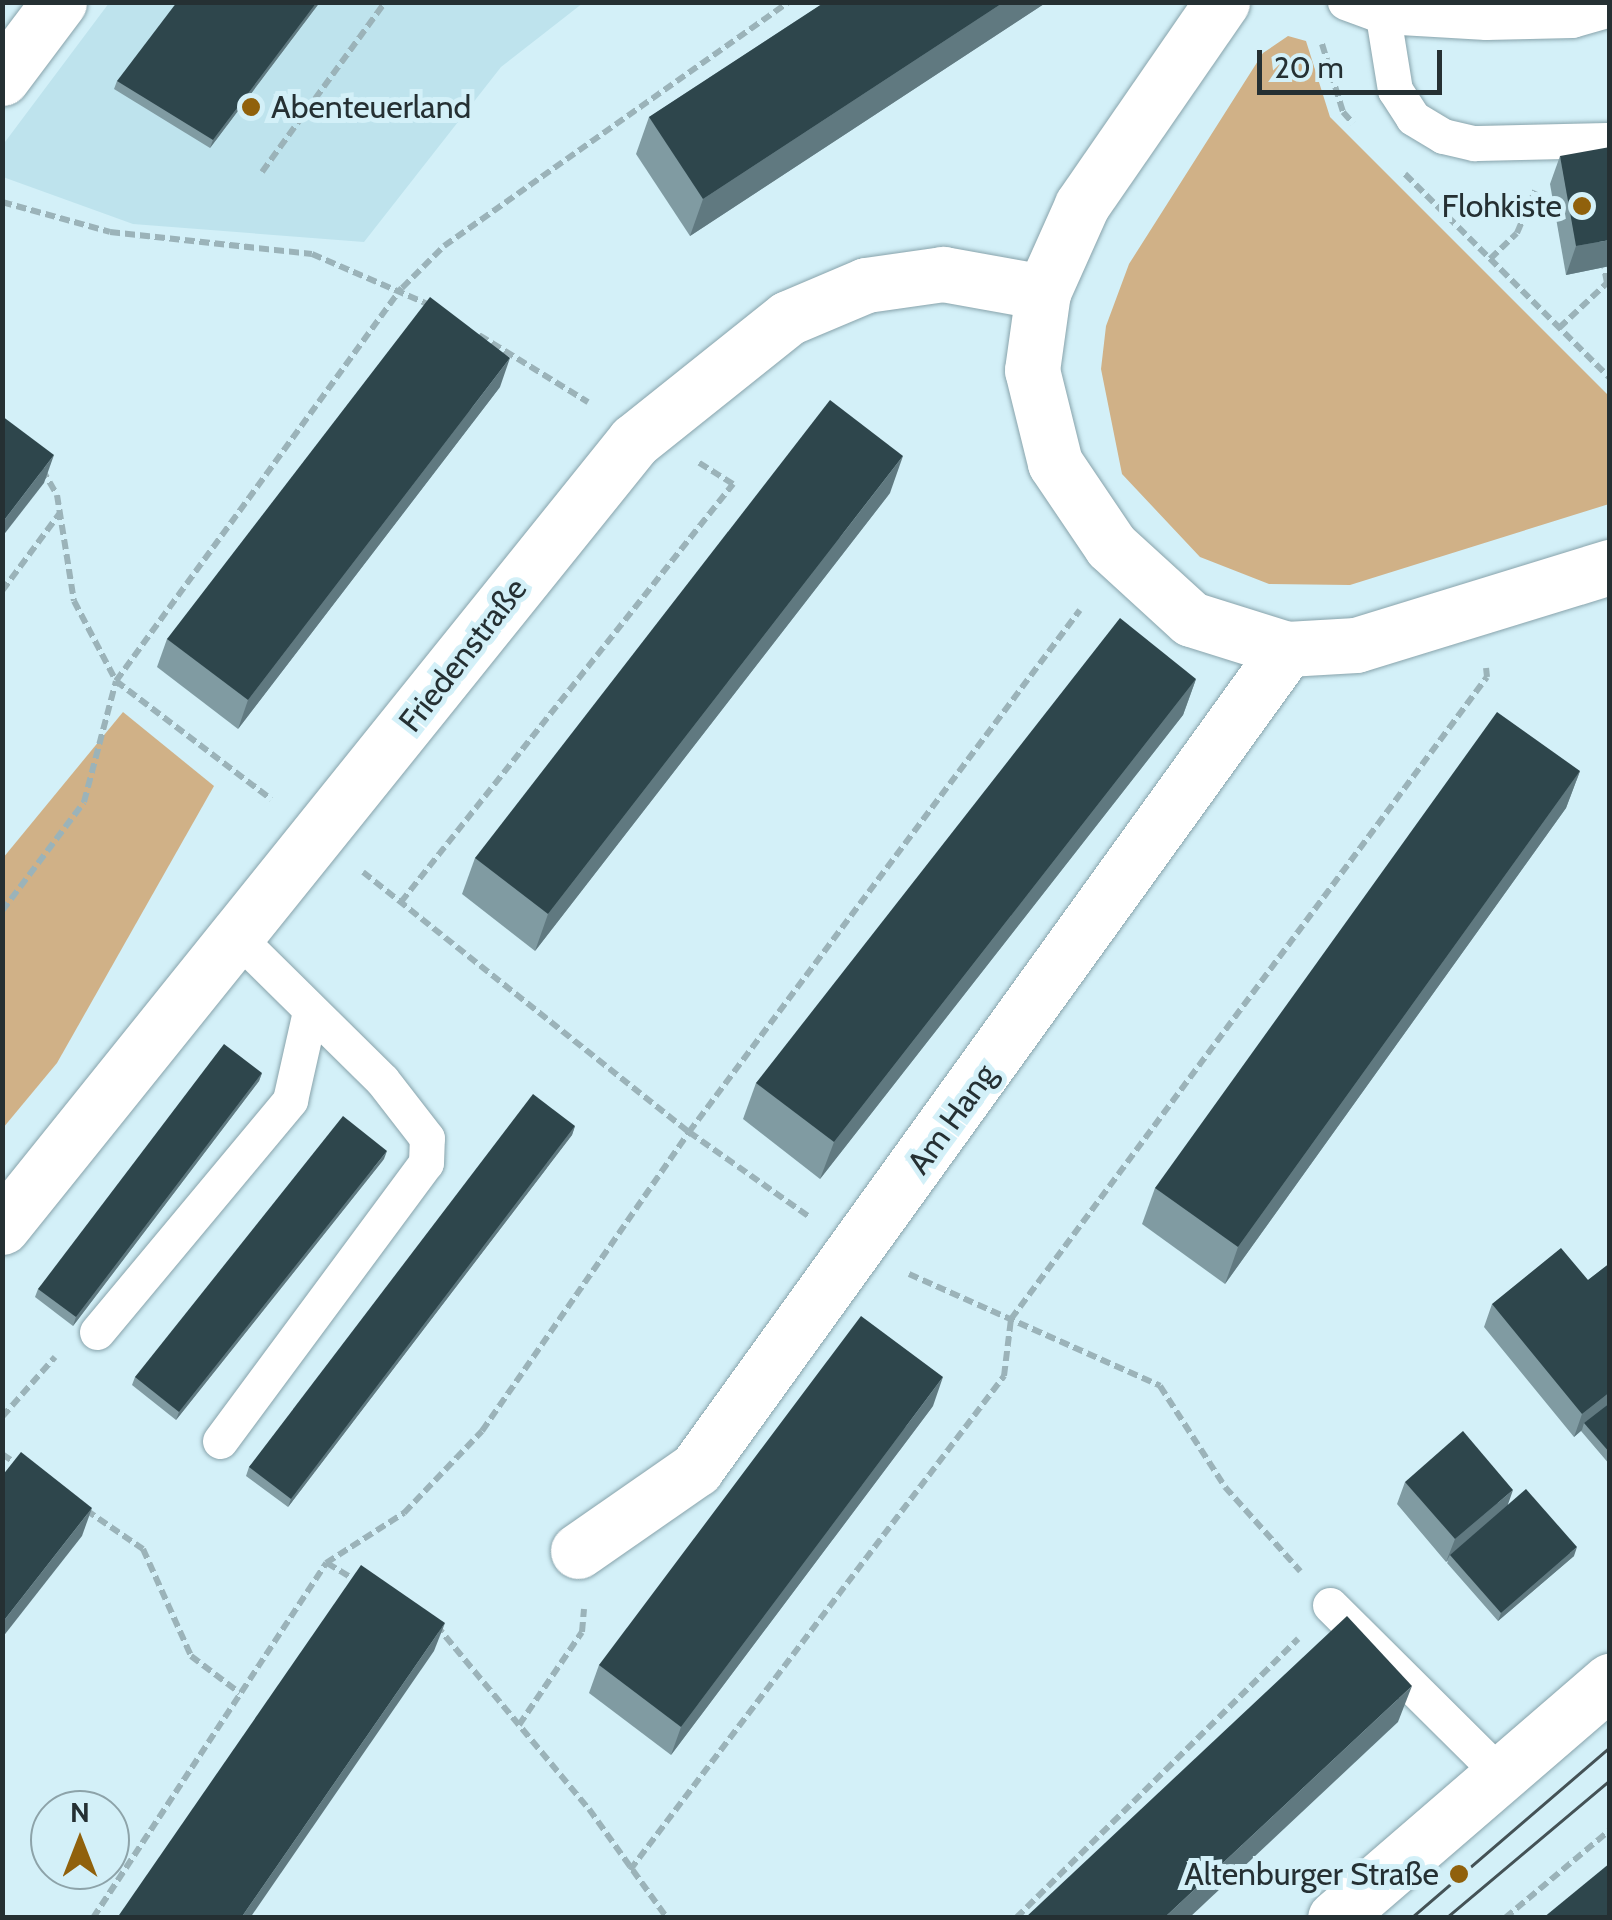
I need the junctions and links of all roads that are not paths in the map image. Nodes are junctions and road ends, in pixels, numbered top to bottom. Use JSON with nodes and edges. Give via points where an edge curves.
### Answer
{"nodes":[{"id":1,"x":59,"y":2,"type":"edge"},
{"id":2,"x":1222,"y":2,"type":"edge"},
{"id":3,"x":1344,"y":2,"type":"edge"},
{"id":4,"x":1610,"y":9,"type":"edge"},
{"id":5,"x":1383,"y":16,"type":"junction"},
{"id":6,"x":2,"y":78,"type":"edge"},
{"id":7,"x":1610,"y":140,"type":"edge"},
{"id":8,"x":1043,"y":292,"type":"junction"},
{"id":9,"x":1610,"y":567,"type":"edge"},
{"id":10,"x":1287,"y":649,"type":"junction"},
{"id":11,"x":236,"y":936,"type":"junction"},
{"id":12,"x":310,"y":1011,"type":"junction"},
{"id":13,"x":2,"y":1227,"type":"edge"},
{"id":14,"x":97,"y":1332,"type":"road end"},
{"id":15,"x":220,"y":1441,"type":"dead end"},
{"id":16,"x":584,"y":1547,"type":"road end"},
{"id":17,"x":1330,"y":1605,"type":"road end"},
{"id":18,"x":1610,"y":1681,"type":"edge"},
{"id":19,"x":1498,"y":1772,"type":"junction"},
{"id":20,"x":1335,"y":1918,"type":"edge"}],
"edges":[{"from":1,"to":6,"type":"street"},
{"from":2,"to":8,"type":"street","via":[[1082,205]]},
{"from":3,"to":5,"type":"lane"},
{"from":4,"to":5,"type":"lane","via":[[1572,20]]},
{"from":5,"to":7,"type":"lane","via":[[1395,90],[1413,118],[1443,136],[1474,143]]},
{"from":8,"to":10,"type":"street","via":[[1032,370],[1055,463],[1111,546],[1191,619]]},
{"from":8,"to":11,"type":"street","name":"Friedenstraße","via":[[943,274],[866,285],[788,318],[646,432]]},
{"from":9,"to":10,"type":"street","via":[[1356,644]]},
{"from":10,"to":16,"type":"street","name":"Am Hang","via":[[696,1470]]},
{"from":11,"to":12,"type":"lane"},
{"from":11,"to":13,"type":"street","name":"Friedenstraße"},
{"from":12,"to":14,"type":"lane","via":[[290,1100]]},
{"from":12,"to":15,"type":"lane","via":[[382,1080],[427,1138],[426,1163]]},
{"from":17,"to":19,"type":"lane"},
{"from":18,"to":19,"type":"street"},
{"from":19,"to":20,"type":"street"}]}
